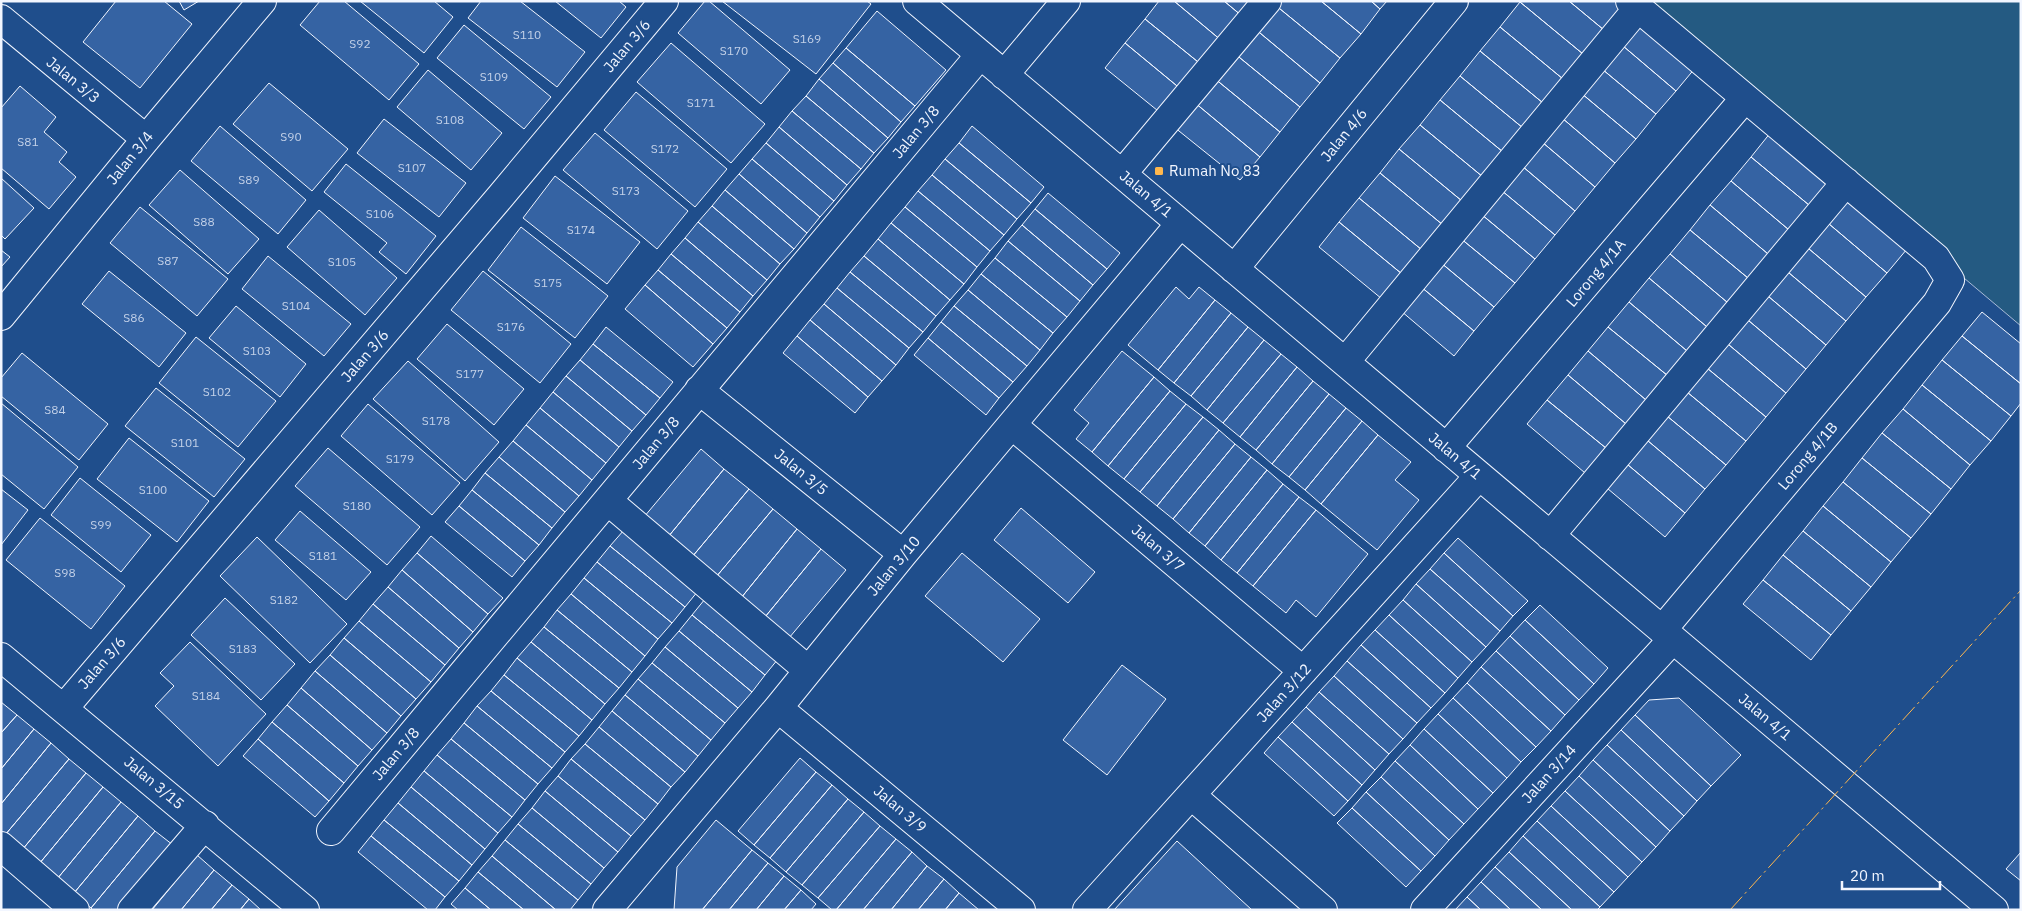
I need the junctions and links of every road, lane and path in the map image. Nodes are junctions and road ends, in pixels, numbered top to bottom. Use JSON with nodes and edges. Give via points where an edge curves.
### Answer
{"nodes":[{"id":1,"x":262,"y":1,"type":"edge"},
{"id":2,"x":664,"y":1,"type":"edge"},
{"id":3,"x":917,"y":1,"type":"edge"},
{"id":4,"x":1066,"y":1,"type":"edge"},
{"id":5,"x":1267,"y":1,"type":"edge"},
{"id":6,"x":1454,"y":1,"type":"edge"},
{"id":7,"x":1634,"y":5,"type":"edge"},
{"id":8,"x":1,"y":20,"type":"edge"},
{"id":9,"x":980,"y":55,"type":"junction"},
{"id":10,"x":1004,"y":75,"type":"junction"},
{"id":11,"x":1745,"y":98,"type":"junction"},
{"id":12,"x":146,"y":139,"type":"junction"},
{"id":13,"x":1122,"y":174,"type":"junction"},
{"id":14,"x":1846,"y":182,"type":"junction"},
{"id":15,"x":1180,"y":224,"type":"junction"},
{"id":16,"x":1234,"y":268,"type":"junction"},
{"id":17,"x":1,"y":316,"type":"edge"},
{"id":18,"x":1345,"y":362,"type":"junction"},
{"id":19,"x":699,"y":390,"type":"junction"},
{"id":20,"x":1012,"y":425,"type":"junction"},
{"id":21,"x":1446,"y":448,"type":"junction"},
{"id":22,"x":1479,"y":476,"type":"junction"},
{"id":23,"x":608,"y":501,"type":"junction"},
{"id":24,"x":1550,"y":536,"type":"junction"},
{"id":25,"x":903,"y":554,"type":"junction"},
{"id":26,"x":1668,"y":635,"type":"junction"},
{"id":27,"x":1,"y":657,"type":"edge"},
{"id":28,"x":808,"y":670,"type":"junction"},
{"id":29,"x":1303,"y":671,"type":"junction"},
{"id":30,"x":64,"y":708,"type":"junction"},
{"id":31,"x":778,"y":708,"type":"junction"},
{"id":32,"x":1191,"y":795,"type":"junction"},
{"id":33,"x":205,"y":825,"type":"junction"},
{"id":34,"x":331,"y":831,"type":"dead end"},
{"id":35,"x":1,"y":846,"type":"edge"},
{"id":36,"x":616,"y":907,"type":"edge"},
{"id":37,"x":1093,"y":908,"type":"edge"},
{"id":38,"x":75,"y":910,"type":"edge"},
{"id":39,"x":132,"y":910,"type":"edge"},
{"id":40,"x":305,"y":910,"type":"edge"},
{"id":41,"x":1021,"y":910,"type":"edge"},
{"id":42,"x":1323,"y":910,"type":"edge"},
{"id":43,"x":1425,"y":910,"type":"edge"},
{"id":44,"x":1994,"y":910,"type":"edge"}],
"edges":[{"from":1,"to":12,"type":"street","name":"Jalan 3/4"},
{"from":2,"to":30,"type":"street","name":"Jalan 3/6"},
{"from":3,"to":9,"type":"street","name":"Jalan 4/1"},
{"from":4,"to":10,"type":"street"},
{"from":5,"to":13,"type":"street"},
{"from":6,"to":16,"type":"street","name":"Jalan 4/6"},
{"from":7,"to":11,"type":"street"},
{"from":7,"to":18,"type":"street"},
{"from":8,"to":12,"type":"street","name":"Jalan 3/3"},
{"from":9,"to":10,"type":"street","name":"Jalan 4/1"},
{"from":9,"to":19,"type":"street","name":"Jalan 3/8"},
{"from":10,"to":13,"type":"street","name":"Jalan 4/1"},
{"from":11,"to":14,"type":"street"},
{"from":11,"to":21,"type":"street","name":"Lorong 4/1A"},
{"from":12,"to":17,"type":"street","name":"Jalan 3/4"},
{"from":13,"to":15,"type":"street","name":"Jalan 4/1"},
{"from":14,"to":24,"type":"street"},
{"from":14,"to":26,"type":"street","name":"Lorong 4/1B","via":[[1936,258],[1950,280],[1937,303]]},
{"from":15,"to":16,"type":"street","name":"Jalan 4/1"},
{"from":15,"to":20,"type":"street","name":"Jalan 3/10"},
{"from":16,"to":18,"type":"street","name":"Jalan 4/1"},
{"from":18,"to":21,"type":"street","name":"Jalan 4/1"},
{"from":19,"to":23,"type":"street","name":"Jalan 3/8"},
{"from":19,"to":25,"type":"street","name":"Jalan 3/5"},
{"from":20,"to":25,"type":"street","name":"Jalan 3/10"},
{"from":20,"to":29,"type":"street","name":"Jalan 3/7"},
{"from":21,"to":22,"type":"street","name":"Jalan 4/1"},
{"from":22,"to":24,"type":"street","name":"Jalan 4/1"},
{"from":22,"to":29,"type":"street","name":"Jalan 3/12"},
{"from":23,"to":28,"type":"street"},
{"from":23,"to":34,"type":"street","name":"Jalan 3/8"},
{"from":24,"to":26,"type":"street","name":"Jalan 4/1"},
{"from":25,"to":28,"type":"street","name":"Jalan 3/10"},
{"from":26,"to":43,"type":"street","name":"Jalan 3/14"},
{"from":26,"to":44,"type":"street","name":"Jalan 4/1"},
{"from":27,"to":30,"type":"street","name":"Jalan 3/15"},
{"from":28,"to":31,"type":"street","name":"Jalan 3/10"},
{"from":29,"to":32,"type":"street","name":"Jalan 3/12"},
{"from":30,"to":33,"type":"street","name":"Jalan 3/15"},
{"from":31,"to":36,"type":"street","name":"Jalan 3/10"},
{"from":31,"to":41,"type":"street","name":"Jalan 3/9"},
{"from":32,"to":37,"type":"street","name":"Jalan 3/12"},
{"from":32,"to":42,"type":"street"},
{"from":33,"to":39,"type":"street"},
{"from":33,"to":40,"type":"street","name":"Jalan 3/15"},
{"from":35,"to":38,"type":"street"}]}
